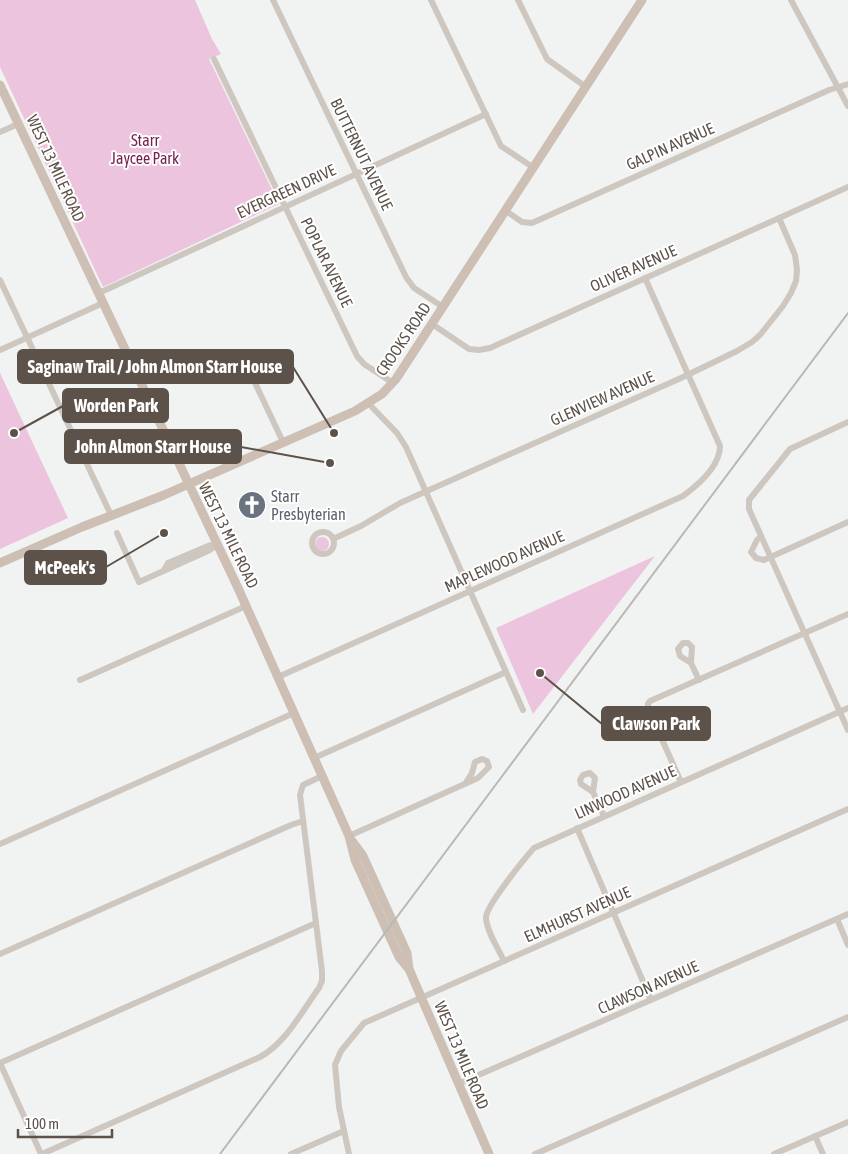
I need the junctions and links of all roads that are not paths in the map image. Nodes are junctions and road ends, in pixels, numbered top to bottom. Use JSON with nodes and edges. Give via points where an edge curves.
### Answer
{"nodes":[{"id":1,"x":274,"y":0,"type":"edge"},
{"id":2,"x":431,"y":0,"type":"edge"},
{"id":3,"x":518,"y":0,"type":"edge"},
{"id":4,"x":642,"y":0,"type":"edge"},
{"id":5,"x":800,"y":1,"type":"edge"},
{"id":6,"x":792,"y":2,"type":"edge"},
{"id":7,"x":214,"y":59,"type":"dead end"},
{"id":8,"x":848,"y":84,"type":"edge"},
{"id":9,"x":0,"y":85,"type":"edge"},
{"id":10,"x":586,"y":87,"type":"junction"},
{"id":11,"x":838,"y":87,"type":"junction"},
{"id":12,"x":848,"y":106,"type":"edge"},
{"id":13,"x":486,"y":114,"type":"junction"},
{"id":14,"x":18,"y":124,"type":"junction"},
{"id":15,"x":0,"y":132,"type":"edge"},
{"id":16,"x":534,"y":168,"type":"junction"},
{"id":17,"x":356,"y":174,"type":"junction"},
{"id":18,"x":848,"y":187,"type":"edge"},
{"id":19,"x":285,"y":207,"type":"junction"},
{"id":20,"x":506,"y":211,"type":"junction"},
{"id":21,"x":779,"y":218,"type":"junction"},
{"id":22,"x":645,"y":278,"type":"junction"},
{"id":23,"x":0,"y":280,"type":"edge"},
{"id":24,"x":99,"y":293,"type":"junction"},
{"id":25,"x":103,"y":303,"type":"junction"},
{"id":26,"x":443,"y":307,"type":"junction"},
{"id":27,"x":432,"y":324,"type":"junction"},
{"id":28,"x":27,"y":338,"type":"junction"},
{"id":29,"x":0,"y":350,"type":"edge"},
{"id":30,"x":248,"y":368,"type":"dead end"},
{"id":31,"x":688,"y":374,"type":"junction"},
{"id":32,"x":393,"y":383,"type":"junction"},
{"id":33,"x":369,"y":404,"type":"junction"},
{"id":34,"x":848,"y":422,"type":"edge"},
{"id":35,"x":283,"y":442,"type":"junction"},
{"id":36,"x":188,"y":484,"type":"junction"},
{"id":37,"x":426,"y":492,"type":"junction"},
{"id":38,"x":112,"y":516,"type":"junction"},
{"id":39,"x":848,"y":522,"type":"edge"},
{"id":40,"x":117,"y":533,"type":"dead end"},
{"id":41,"x":761,"y":536,"type":"junction"},
{"id":42,"x":333,"y":539,"type":"dead end"},
{"id":43,"x":217,"y":544,"type":"junction"},
{"id":44,"x":770,"y":557,"type":"junction"},
{"id":45,"x":0,"y":563,"type":"edge"},
{"id":46,"x":470,"y":591,"type":"junction"},
{"id":47,"x":246,"y":606,"type":"junction"},
{"id":48,"x":848,"y":614,"type":"edge"},
{"id":49,"x":805,"y":633,"type":"junction"},
{"id":50,"x":691,"y":663,"type":"dead end"},
{"id":51,"x":506,"y":672,"type":"junction"},
{"id":52,"x":278,"y":677,"type":"junction"},
{"id":53,"x":80,"y":680,"type":"dead end"},
{"id":54,"x":699,"y":680,"type":"junction"},
{"id":55,"x":848,"y":708,"type":"edge"},
{"id":56,"x":524,"y":710,"type":"dead end"},
{"id":57,"x":840,"y":711,"type":"junction"},
{"id":58,"x":294,"y":713,"type":"junction"},
{"id":59,"x":848,"y":730,"type":"edge"},
{"id":60,"x":314,"y":758,"type":"junction"},
{"id":61,"x":322,"y":776,"type":"junction"},
{"id":62,"x":681,"y":782,"type":"junction"},
{"id":63,"x":465,"y":784,"type":"dead end"},
{"id":64,"x":593,"y":792,"type":"dead end"},
{"id":65,"x":848,"y":809,"type":"edge"},
{"id":66,"x":604,"y":816,"type":"junction"},
{"id":67,"x":303,"y":821,"type":"junction"},
{"id":68,"x":576,"y":828,"type":"junction"},
{"id":69,"x":349,"y":836,"type":"junction"},
{"id":70,"x":0,"y":844,"type":"edge"},
{"id":71,"x":614,"y":912,"type":"junction"},
{"id":72,"x":848,"y":914,"type":"edge"},
{"id":73,"x":837,"y":919,"type":"junction"},
{"id":74,"x":316,"y":923,"type":"junction"},
{"id":75,"x":848,"y":945,"type":"edge"},
{"id":76,"x":0,"y":954,"type":"edge"},
{"id":77,"x":504,"y":961,"type":"junction"},
{"id":78,"x":421,"y":998,"type":"junction"},
{"id":79,"x":651,"y":1000,"type":"junction"},
{"id":80,"x":848,"y":1017,"type":"edge"},
{"id":81,"x":0,"y":1063,"type":"edge"},
{"id":82,"x":458,"y":1084,"type":"junction"},
{"id":83,"x":848,"y":1122,"type":"edge"},
{"id":84,"x":344,"y":1131,"type":"junction"},
{"id":85,"x":815,"y":1136,"type":"junction"},
{"id":86,"x":42,"y":1154,"type":"edge"},
{"id":87,"x":290,"y":1154,"type":"edge"},
{"id":88,"x":349,"y":1154,"type":"edge"},
{"id":89,"x":489,"y":1154,"type":"edge"},
{"id":90,"x":535,"y":1154,"type":"edge"},
{"id":91,"x":774,"y":1154,"type":"edge"},
{"id":92,"x":823,"y":1154,"type":"edge"}],
"edges":[{"from":1,"to":17,"type":"street","name":"BUTTERNUT AVENUE"},
{"from":2,"to":13,"type":"street"},
{"from":3,"to":10,"type":"street","via":[[547,60]]},
{"from":4,"to":10,"type":"main road","name":"CROOKS ROAD"},
{"from":5,"to":6,"type":"street"},
{"from":6,"to":11,"type":"street"},
{"from":7,"to":19,"type":"street","name":"POPLAR AVENUE"},
{"from":8,"to":11,"type":"street","name":"GALPIN AVENUE"},
{"from":9,"to":14,"type":"main road","name":"WEST 13 MILE ROAD"},
{"from":10,"to":16,"type":"main road","name":"CROOKS ROAD"},
{"from":11,"to":12,"type":"street"},
{"from":11,"to":20,"type":"street","name":"GALPIN AVENUE","via":[[532,223],[522,222]]},
{"from":13,"to":16,"type":"street","via":[[501,146]]},
{"from":13,"to":17,"type":"street","name":"EVERGREEN DRIVE"},
{"from":14,"to":15,"type":"street"},
{"from":14,"to":24,"type":"main road","name":"WEST 13 MILE ROAD"},
{"from":16,"to":20,"type":"main road","name":"CROOKS ROAD"},
{"from":17,"to":19,"type":"street","name":"EVERGREEN DRIVE"},
{"from":17,"to":26,"type":"street","name":"BUTTERNUT AVENUE","via":[[409,282]]},
{"from":18,"to":21,"type":"street","name":"OLIVER AVENUE"},
{"from":19,"to":24,"type":"street","name":"EVERGREEN DRIVE"},
{"from":19,"to":32,"type":"street","name":"POPLAR AVENUE","via":[[357,356]]},
{"from":20,"to":26,"type":"main road","name":"CROOKS ROAD"},
{"from":21,"to":22,"type":"street","name":"OLIVER AVENUE"},
{"from":21,"to":31,"type":"street","name":"GLENVIEW AVENUE","via":[[796,263],[791,293],[752,342]]},
{"from":22,"to":27,"type":"street","name":"OLIVER AVENUE","via":[[484,349],[469,349]]},
{"from":22,"to":31,"type":"street"},
{"from":23,"to":28,"type":"street"},
{"from":24,"to":25,"type":"main road","name":"WEST 13 MILE ROAD"},
{"from":25,"to":28,"type":"street"},
{"from":25,"to":36,"type":"main road","name":"WEST 13 MILE ROAD"},
{"from":26,"to":27,"type":"main road","name":"CROOKS ROAD"},
{"from":27,"to":32,"type":"main road","name":"CROOKS ROAD"},
{"from":28,"to":29,"type":"street"},
{"from":28,"to":38,"type":"street"},
{"from":30,"to":35,"type":"street"},
{"from":31,"to":37,"type":"street","name":"GLENVIEW AVENUE"},
{"from":31,"to":46,"type":"street","name":"MAPLEWOOD AVENUE","via":[[720,446],[719,456],[694,488]]},
{"from":32,"to":33,"type":"main road","name":"CROOKS ROAD"},
{"from":33,"to":35,"type":"main road","name":"CROOKS ROAD"},
{"from":33,"to":37,"type":"street","via":[[404,443]]},
{"from":34,"to":41,"type":"street","via":[[790,449],[749,500],[749,510]]},
{"from":35,"to":36,"type":"main road","name":"CROOKS ROAD"},
{"from":36,"to":38,"type":"main road","name":"CROOKS ROAD"},
{"from":36,"to":43,"type":"main road","name":"WEST 13 MILE ROAD"},
{"from":37,"to":42,"type":"street","name":"GLENVIEW AVENUE"},
{"from":37,"to":46,"type":"street"},
{"from":38,"to":45,"type":"main road","name":"CROOKS ROAD"},
{"from":39,"to":44,"type":"street"},
{"from":40,"to":43,"type":"street","via":[[139,582],[164,570],[168,563]]},
{"from":41,"to":44,"type":"street"},
{"from":41,"to":44,"type":"street","via":[[754,544],[752,554],[756,558]]},
{"from":43,"to":47,"type":"main road","name":"WEST 13 MILE ROAD"},
{"from":44,"to":49,"type":"street"},
{"from":46,"to":51,"type":"street"},
{"from":46,"to":52,"type":"street","name":"MAPLEWOOD AVENUE"},
{"from":47,"to":52,"type":"main road","name":"WEST 13 MILE ROAD"},
{"from":47,"to":53,"type":"street"},
{"from":48,"to":49,"type":"street"},
{"from":49,"to":54,"type":"street"},
{"from":49,"to":57,"type":"street"},
{"from":50,"to":54,"type":"street"},
{"from":51,"to":56,"type":"street"},
{"from":51,"to":60,"type":"street"},
{"from":52,"to":58,"type":"main road","name":"WEST 13 MILE ROAD"},
{"from":54,"to":62,"type":"street","via":[[648,704]]},
{"from":55,"to":57,"type":"street","name":"LINWOOD AVENUE"},
{"from":57,"to":59,"type":"street"},
{"from":57,"to":62,"type":"street","name":"LINWOOD AVENUE"},
{"from":58,"to":60,"type":"main road","name":"WEST 13 MILE ROAD"},
{"from":58,"to":70,"type":"street"},
{"from":60,"to":61,"type":"main road","name":"WEST 13 MILE ROAD"},
{"from":61,"to":67,"type":"street","via":[[307,782],[300,790]]},
{"from":61,"to":69,"type":"main road","name":"WEST 13 MILE ROAD"},
{"from":62,"to":66,"type":"street","name":"LINWOOD AVENUE"},
{"from":63,"to":69,"type":"street"},
{"from":64,"to":66,"type":"street"},
{"from":65,"to":71,"type":"street","name":"ELMHURST AVENUE"},
{"from":66,"to":68,"type":"street","name":"LINWOOD AVENUE"},
{"from":67,"to":74,"type":"street"},
{"from":67,"to":76,"type":"street"},
{"from":68,"to":71,"type":"street"},
{"from":68,"to":77,"type":"street","name":"LINWOOD AVENUE","via":[[533,849],[489,907],[488,926]]},
{"from":69,"to":78,"type":"main road","name":"WEST 13 MILE ROAD","via":[[364,856],[407,954],[409,969]]},
{"from":71,"to":77,"type":"street","name":"ELMHURST AVENUE"},
{"from":71,"to":79,"type":"street"},
{"from":72,"to":73,"type":"street","name":"CLAWSON AVENUE"},
{"from":73,"to":75,"type":"street"},
{"from":73,"to":79,"type":"street","name":"CLAWSON AVENUE"},
{"from":74,"to":81,"type":"street"},
{"from":74,"to":86,"type":"street","via":[[322,981],[282,1039],[268,1053]]},
{"from":77,"to":78,"type":"street","name":"ELMHURST AVENUE"},
{"from":78,"to":82,"type":"main road","name":"WEST 13 MILE ROAD"},
{"from":78,"to":84,"type":"street","name":"ELMHURST AVENUE","via":[[364,1023],[341,1051],[335,1065]]},
{"from":79,"to":82,"type":"street","name":"CLAWSON AVENUE"},
{"from":80,"to":90,"type":"street"},
{"from":81,"to":86,"type":"street"},
{"from":82,"to":89,"type":"main road","name":"WEST 13 MILE ROAD"},
{"from":83,"to":85,"type":"street"},
{"from":84,"to":87,"type":"street"},
{"from":84,"to":88,"type":"street"},
{"from":85,"to":91,"type":"street"},
{"from":85,"to":92,"type":"street"}]}
